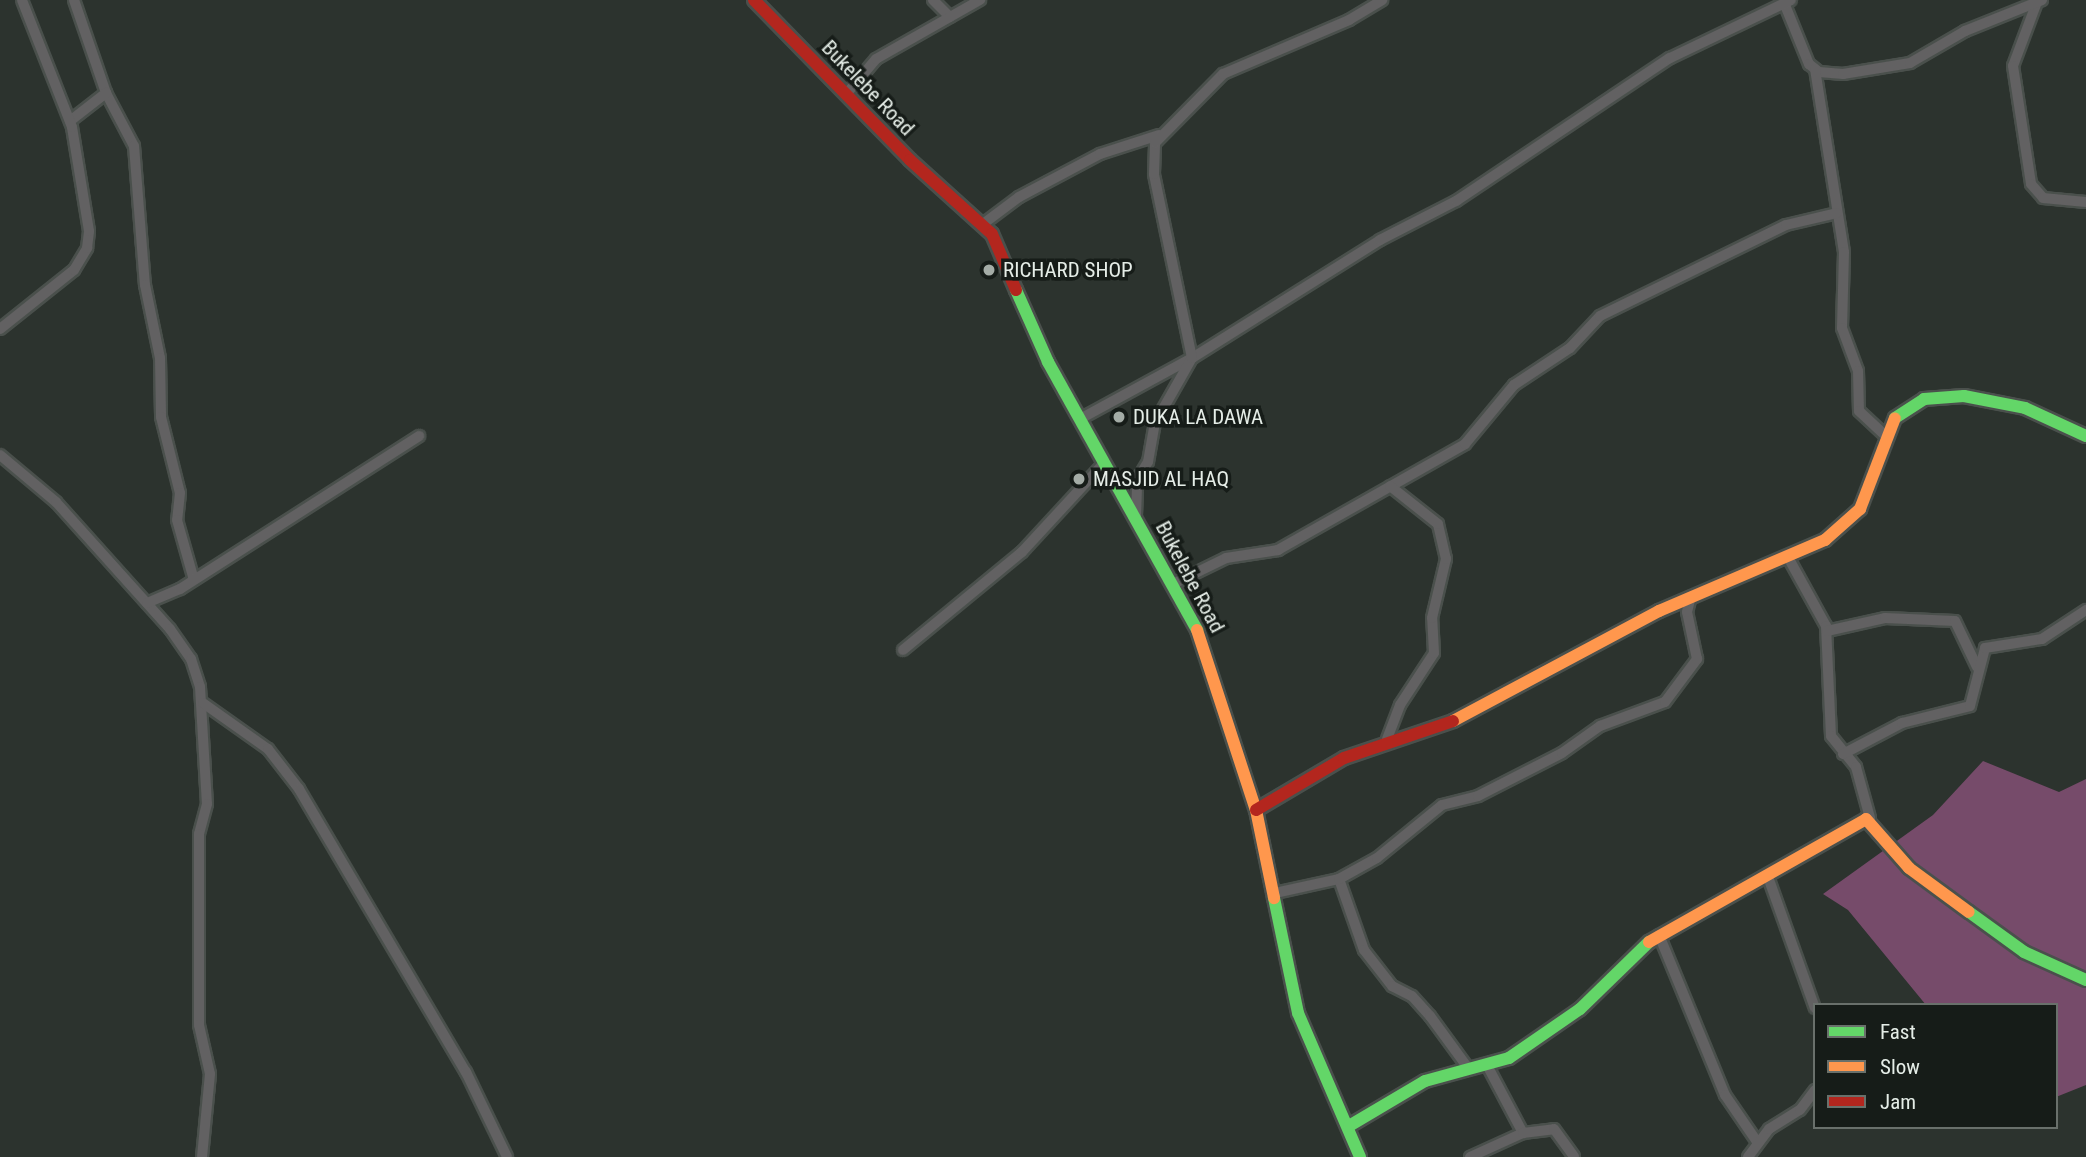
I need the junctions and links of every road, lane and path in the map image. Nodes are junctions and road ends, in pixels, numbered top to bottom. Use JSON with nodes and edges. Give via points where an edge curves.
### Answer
{"nodes":[{"id":1,"x":22,"y":0,"type":"edge"},
{"id":2,"x":74,"y":0,"type":"edge"},
{"id":3,"x":754,"y":0,"type":"edge"},
{"id":4,"x":933,"y":0,"type":"edge"},
{"id":5,"x":981,"y":0,"type":"edge"},
{"id":6,"x":1382,"y":0,"type":"edge"},
{"id":7,"x":2040,"y":1,"type":"edge"},
{"id":8,"x":1788,"y":2,"type":"edge"},
{"id":9,"x":1367,"y":4,"type":"edge"},
{"id":10,"x":950,"y":17,"type":"junction"},
{"id":11,"x":1815,"y":69,"type":"junction"},
{"id":12,"x":848,"y":92,"type":"junction"},
{"id":13,"x":106,"y":93,"type":"junction"},
{"id":14,"x":70,"y":121,"type":"junction"},
{"id":15,"x":1159,"y":135,"type":"junction"},
{"id":16,"x":2086,"y":202,"type":"edge"},
{"id":17,"x":1837,"y":213,"type":"junction"},
{"id":18,"x":983,"y":224,"type":"junction"},
{"id":19,"x":0,"y":329,"type":"edge"},
{"id":20,"x":1192,"y":358,"type":"junction"},
{"id":21,"x":1080,"y":419,"type":"junction"},
{"id":22,"x":419,"y":436,"type":"dead end"},
{"id":23,"x":1886,"y":436,"type":"junction"},
{"id":24,"x":2086,"y":436,"type":"edge"},
{"id":25,"x":0,"y":455,"type":"edge"},
{"id":26,"x":1104,"y":463,"type":"junction"},
{"id":27,"x":1390,"y":486,"type":"junction"},
{"id":28,"x":1136,"y":516,"type":"junction"},
{"id":29,"x":1789,"y":559,"type":"junction"},
{"id":30,"x":194,"y":580,"type":"junction"},
{"id":31,"x":1175,"y":583,"type":"junction"},
{"id":32,"x":1691,"y":596,"type":"junction"},
{"id":33,"x":147,"y":603,"type":"junction"},
{"id":34,"x":2086,"y":610,"type":"edge"},
{"id":35,"x":1827,"y":631,"type":"junction"},
{"id":36,"x":903,"y":650,"type":"dead end"},
{"id":37,"x":1978,"y":669,"type":"junction"},
{"id":38,"x":203,"y":703,"type":"junction"},
{"id":39,"x":1387,"y":739,"type":"junction"},
{"id":40,"x":1843,"y":754,"type":"junction"},
{"id":41,"x":1256,"y":810,"type":"junction"},
{"id":42,"x":1870,"y":818,"type":"junction"},
{"id":43,"x":1768,"y":877,"type":"junction"},
{"id":44,"x":1339,"y":878,"type":"junction"},
{"id":45,"x":1275,"y":893,"type":"junction"},
{"id":46,"x":1659,"y":935,"type":"junction"},
{"id":47,"x":2086,"y":980,"type":"edge"},
{"id":48,"x":1813,"y":1003,"type":"edge"},
{"id":49,"x":1468,"y":1068,"type":"junction"},
{"id":50,"x":1488,"y":1068,"type":"junction"},
{"id":51,"x":1813,"y":1093,"type":"edge"},
{"id":52,"x":1349,"y":1126,"type":"junction"},
{"id":53,"x":1523,"y":1133,"type":"junction"},
{"id":54,"x":1758,"y":1143,"type":"junction"},
{"id":55,"x":202,"y":1157,"type":"edge"},
{"id":56,"x":507,"y":1157,"type":"edge"},
{"id":57,"x":1360,"y":1157,"type":"edge"},
{"id":58,"x":1470,"y":1157,"type":"edge"},
{"id":59,"x":1574,"y":1157,"type":"edge"},
{"id":60,"x":1748,"y":1157,"type":"edge"}],
"edges":[{"from":1,"to":14,"type":"street"},
{"from":2,"to":13,"type":"street"},
{"from":3,"to":12,"type":"street","name":"Bukelebe Road"},
{"from":4,"to":10,"type":"street"},
{"from":5,"to":10,"type":"street"},
{"from":6,"to":9,"type":"street"},
{"from":7,"to":11,"type":"street","via":[[1965,31],[1910,63],[1843,74]]},
{"from":7,"to":16,"type":"street","via":[[2012,66],[2028,170],[2043,198]]},
{"from":8,"to":11,"type":"street","via":[[1795,40]]},
{"from":8,"to":20,"type":"street","via":[[1742,19],[1670,58],[1456,201],[1380,240]]},
{"from":9,"to":15,"type":"street","via":[[1223,75]]},
{"from":10,"to":12,"type":"street","via":[[876,59]]},
{"from":11,"to":17,"type":"street"},
{"from":12,"to":18,"type":"street","name":"Bukelebe Road","via":[[910,159]]},
{"from":13,"to":14,"type":"street"},
{"from":13,"to":30,"type":"street","via":[[134,146],[145,285],[160,358],[161,417],[180,493],[177,520]]},
{"from":14,"to":19,"type":"street","via":[[88,207],[87,248],[74,270]]},
{"from":15,"to":18,"type":"street","via":[[1100,154],[1019,197]]},
{"from":15,"to":20,"type":"street","via":[[1152,153],[1154,174]]},
{"from":17,"to":23,"type":"street","via":[[1845,263],[1842,328],[1858,371],[1857,404]]},
{"from":17,"to":27,"type":"street","via":[[1786,225],[1600,316],[1570,348],[1514,385],[1468,442]]},
{"from":18,"to":21,"type":"street","name":"Bukelebe Road"},
{"from":20,"to":21,"type":"street"},
{"from":20,"to":28,"type":"street","via":[[1156,423],[1148,462],[1137,481]]},
{"from":21,"to":26,"type":"street","name":"Bukelebe Road"},
{"from":22,"to":30,"type":"street"},
{"from":23,"to":24,"type":"street","via":[[1908,407],[1944,395],[2025,408]]},
{"from":23,"to":29,"type":"street","via":[[1857,512],[1825,540]]},
{"from":25,"to":33,"type":"street","via":[[56,502]]},
{"from":26,"to":28,"type":"street","name":"Bukelebe Road"},
{"from":26,"to":36,"type":"street","via":[[1022,552]]},
{"from":27,"to":31,"type":"street","via":[[1278,550],[1226,558]]},
{"from":27,"to":39,"type":"street","via":[[1438,524],[1446,559],[1432,618],[1434,653],[1400,705]]},
{"from":28,"to":31,"type":"street","name":"Bukelebe Road"},
{"from":29,"to":32,"type":"street"},
{"from":29,"to":35,"type":"street"},
{"from":30,"to":33,"type":"street"},
{"from":31,"to":41,"type":"street","name":"Bukelebe Road","via":[[1210,656]]},
{"from":32,"to":39,"type":"street","via":[[1476,712]]},
{"from":32,"to":44,"type":"street","via":[[1688,612],[1697,659],[1665,702],[1600,726],[1562,753],[1478,796],[1442,806],[1377,858]]},
{"from":33,"to":38,"type":"street","via":[[191,659]]},
{"from":34,"to":37,"type":"street","via":[[2042,639],[1989,645]]},
{"from":35,"to":37,"type":"street","via":[[1885,618],[1955,621]]},
{"from":35,"to":40,"type":"street","via":[[1831,736]]},
{"from":37,"to":40,"type":"street","via":[[1970,706],[1902,723]]},
{"from":38,"to":55,"type":"street","via":[[207,804],[199,834],[199,1025],[210,1077]]},
{"from":38,"to":56,"type":"street","via":[[261,743],[299,789],[466,1072]]},
{"from":39,"to":41,"type":"street"},
{"from":40,"to":42,"type":"street","via":[[1856,767]]},
{"from":41,"to":45,"type":"street","name":"Bukelebe Road"},
{"from":42,"to":43,"type":"street"},
{"from":42,"to":47,"type":"street","via":[[1909,867],[2024,952]]},
{"from":43,"to":46,"type":"street"},
{"from":43,"to":48,"type":"street"},
{"from":44,"to":45,"type":"street"},
{"from":44,"to":49,"type":"street","via":[[1364,950],[1392,986],[1412,996],[1430,1016]]},
{"from":45,"to":52,"type":"street","name":"Bukelebe Road","via":[[1298,1013]]},
{"from":46,"to":50,"type":"street","via":[[1572,1015]]},
{"from":46,"to":54,"type":"street","via":[[1725,1095]]},
{"from":49,"to":50,"type":"street"},
{"from":49,"to":52,"type":"street","via":[[1426,1081]]},
{"from":50,"to":53,"type":"street"},
{"from":51,"to":54,"type":"street"},
{"from":52,"to":57,"type":"street","name":"Bukelebe Road"},
{"from":53,"to":58,"type":"street"},
{"from":53,"to":59,"type":"street","via":[[1557,1130]]},
{"from":54,"to":60,"type":"street"}]}
